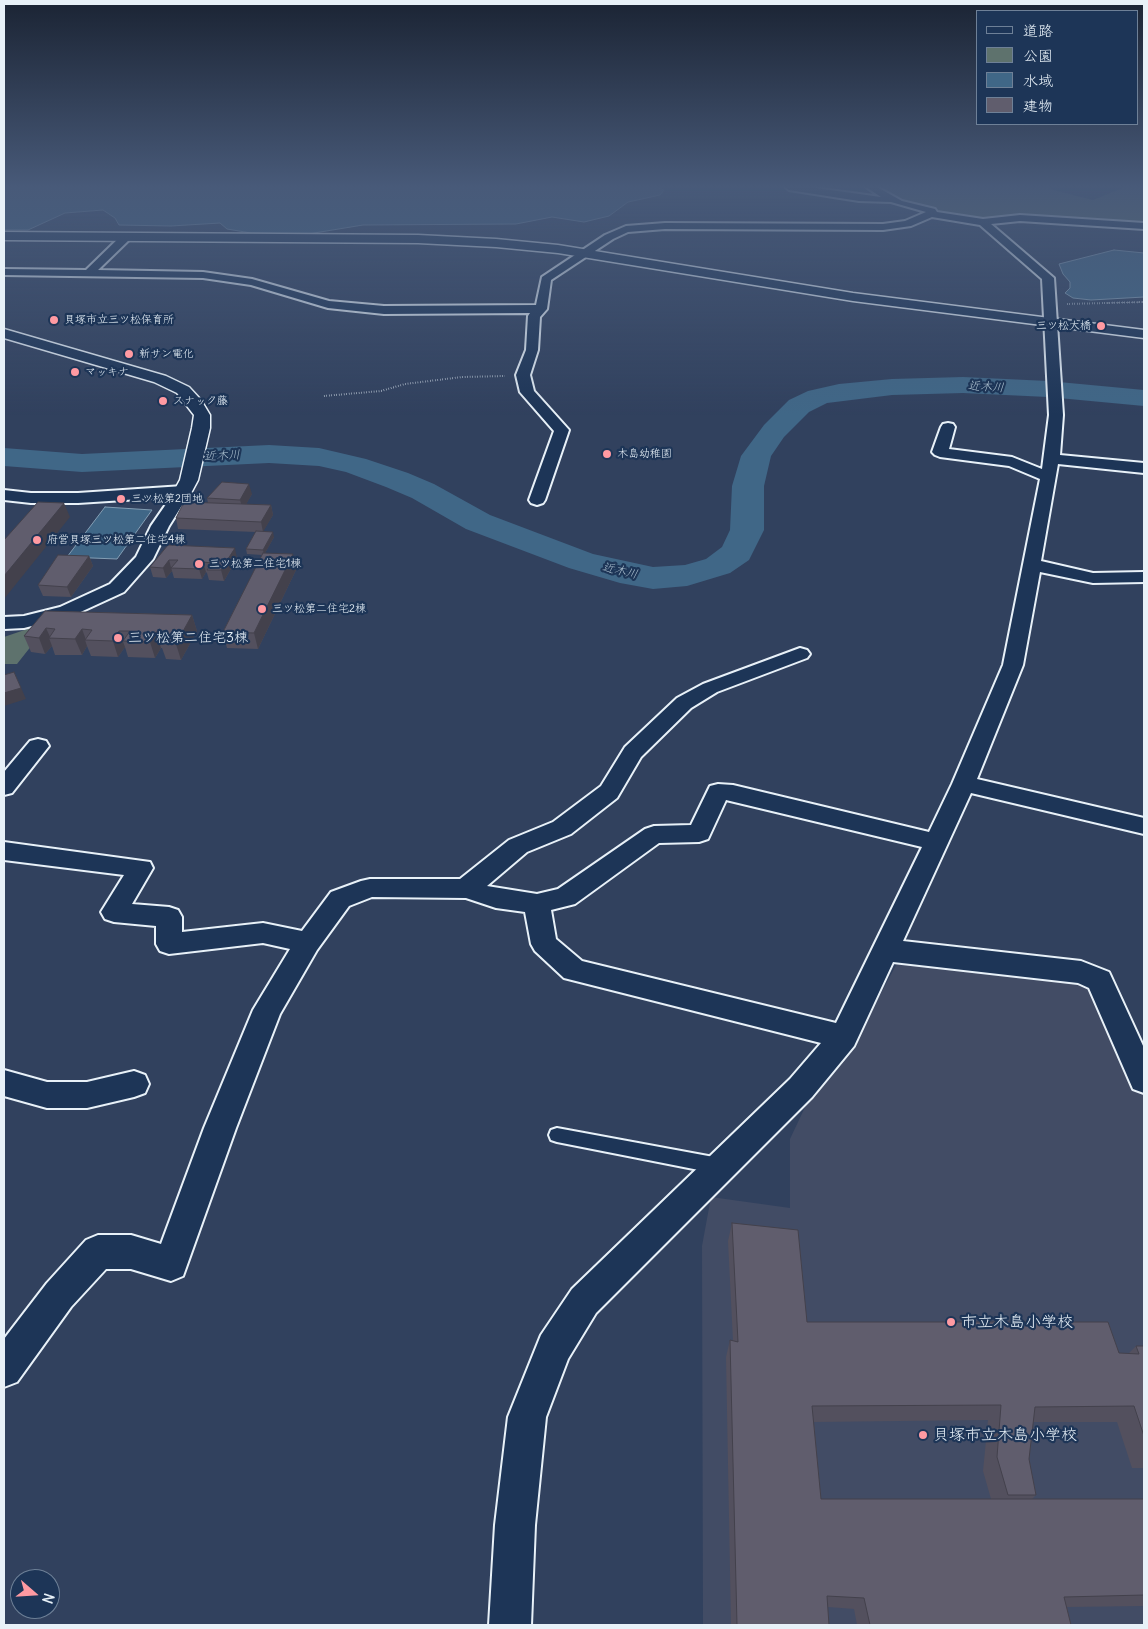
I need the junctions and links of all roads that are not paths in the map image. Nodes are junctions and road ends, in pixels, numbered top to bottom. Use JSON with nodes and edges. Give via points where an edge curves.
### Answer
{"nodes":[{"id":1,"x":99,"y":263,"type":"edge"},
{"id":2,"x":569,"y":263,"type":"edge"},
{"id":3,"x":645,"y":263,"type":"edge"},
{"id":4,"x":1031,"y":263,"type":"edge"},
{"id":5,"x":4,"y":272,"type":"edge"},
{"id":6,"x":89,"y":273,"type":"junction"},
{"id":7,"x":541,"y":309,"type":"junction"},
{"id":8,"x":1049,"y":322,"type":"junction"},
{"id":9,"x":4,"y":333,"type":"edge"},
{"id":10,"x":1144,"y":334,"type":"edge"},
{"id":11,"x":948,"y":427,"type":"dead end"},
{"id":12,"x":1051,"y":468,"type":"junction"},
{"id":13,"x":1144,"y":468,"type":"edge"},
{"id":14,"x":186,"y":486,"type":"junction"},
{"id":15,"x":4,"y":495,"type":"edge"},
{"id":16,"x":537,"y":500,"type":"dead end"},
{"id":17,"x":1033,"y":565,"type":"junction"},
{"id":18,"x":1144,"y":577,"type":"edge"},
{"id":19,"x":4,"y":623,"type":"edge"},
{"id":20,"x":800,"y":654,"type":"dead end"},
{"id":21,"x":38,"y":746,"type":"dead end"},
{"id":22,"x":964,"y":784,"type":"junction"},
{"id":23,"x":4,"y":788,"type":"edge"},
{"id":24,"x":1144,"y":826,"type":"edge"},
{"id":25,"x":936,"y":842,"type":"junction"},
{"id":26,"x":4,"y":851,"type":"edge"},
{"id":27,"x":466,"y":889,"type":"junction"},
{"id":28,"x":537,"y":904,"type":"junction"},
{"id":29,"x":308,"y":943,"type":"junction"},
{"id":30,"x":885,"y":950,"type":"junction"},
{"id":31,"x":844,"y":1037,"type":"junction"},
{"id":32,"x":1144,"y":1080,"type":"edge"},
{"id":33,"x":4,"y":1083,"type":"edge"},
{"id":34,"x":134,"y":1084,"type":"dead end"},
{"id":35,"x":557,"y":1135,"type":"dead end"},
{"id":36,"x":721,"y":1167,"type":"junction"},
{"id":37,"x":4,"y":1369,"type":"edge"},
{"id":38,"x":510,"y":1625,"type":"edge"}],
"edges":[{"from":1,"to":6,"type":"street"},
{"from":2,"to":7,"type":"street","via":[[546,279]]},
{"from":3,"to":8,"type":"main road","via":[[853,297]]},
{"from":4,"to":8,"type":"street","via":[[1048,278]]},
{"from":5,"to":6,"type":"street"},
{"from":6,"to":7,"type":"street","via":[[176,274],[234,279],[328,304],[384,310]]},
{"from":7,"to":16,"type":"street","via":[[534,316],[532,350],[523,375],[527,392],[562,430]]},
{"from":8,"to":10,"type":"main road"},
{"from":8,"to":12,"type":"street","via":[[1056,415]]},
{"from":9,"to":14,"type":"main road","via":[[160,379],[183,390],[202,415]]},
{"from":11,"to":12,"type":"street","via":[[940,452]]},
{"from":12,"to":13,"type":"street"},
{"from":12,"to":17,"type":"street"},
{"from":14,"to":15,"type":"street","via":[[78,498]]},
{"from":14,"to":19,"type":"street","via":[[160,526],[144,559],[117,588],[67,610],[24,622]]},
{"from":17,"to":18,"type":"street","via":[[1093,578]]},
{"from":17,"to":22,"type":"street","via":[[1013,665]]},
{"from":20,"to":27,"type":"street","via":[[710,688],[684,703],[633,752],[610,792],[562,828],[518,846]]},
{"from":21,"to":23,"type":"street"},
{"from":22,"to":24,"type":"street"},
{"from":22,"to":25,"type":"street"},
{"from":25,"to":28,"type":"street","via":[[718,792],[699,833],[654,835],[566,897]]},
{"from":25,"to":30,"type":"street"},
{"from":26,"to":29,"type":"street","via":[[141,868],[114,912],[169,917],[169,944],[263,934]]},
{"from":27,"to":28,"type":"street","via":[[496,898]]},
{"from":27,"to":29,"type":"street","via":[[370,888],[340,899]]},
{"from":28,"to":31,"type":"street","via":[[544,944],[574,970]]},
{"from":29,"to":37,"type":"street","via":[[267,1010],[171,1264],[131,1252],[98,1252],[58,1295]]},
{"from":30,"to":31,"type":"street"},
{"from":30,"to":32,"type":"street","via":[[1081,972],[1099,980]]},
{"from":31,"to":36,"type":"street","via":[[801,1088]]},
{"from":33,"to":34,"type":"street","via":[[47,1095],[87,1095]]},
{"from":35,"to":36,"type":"lane"},
{"from":36,"to":38,"type":"street","via":[[584,1301],[554,1348],[527,1417],[515,1525]]}]}
